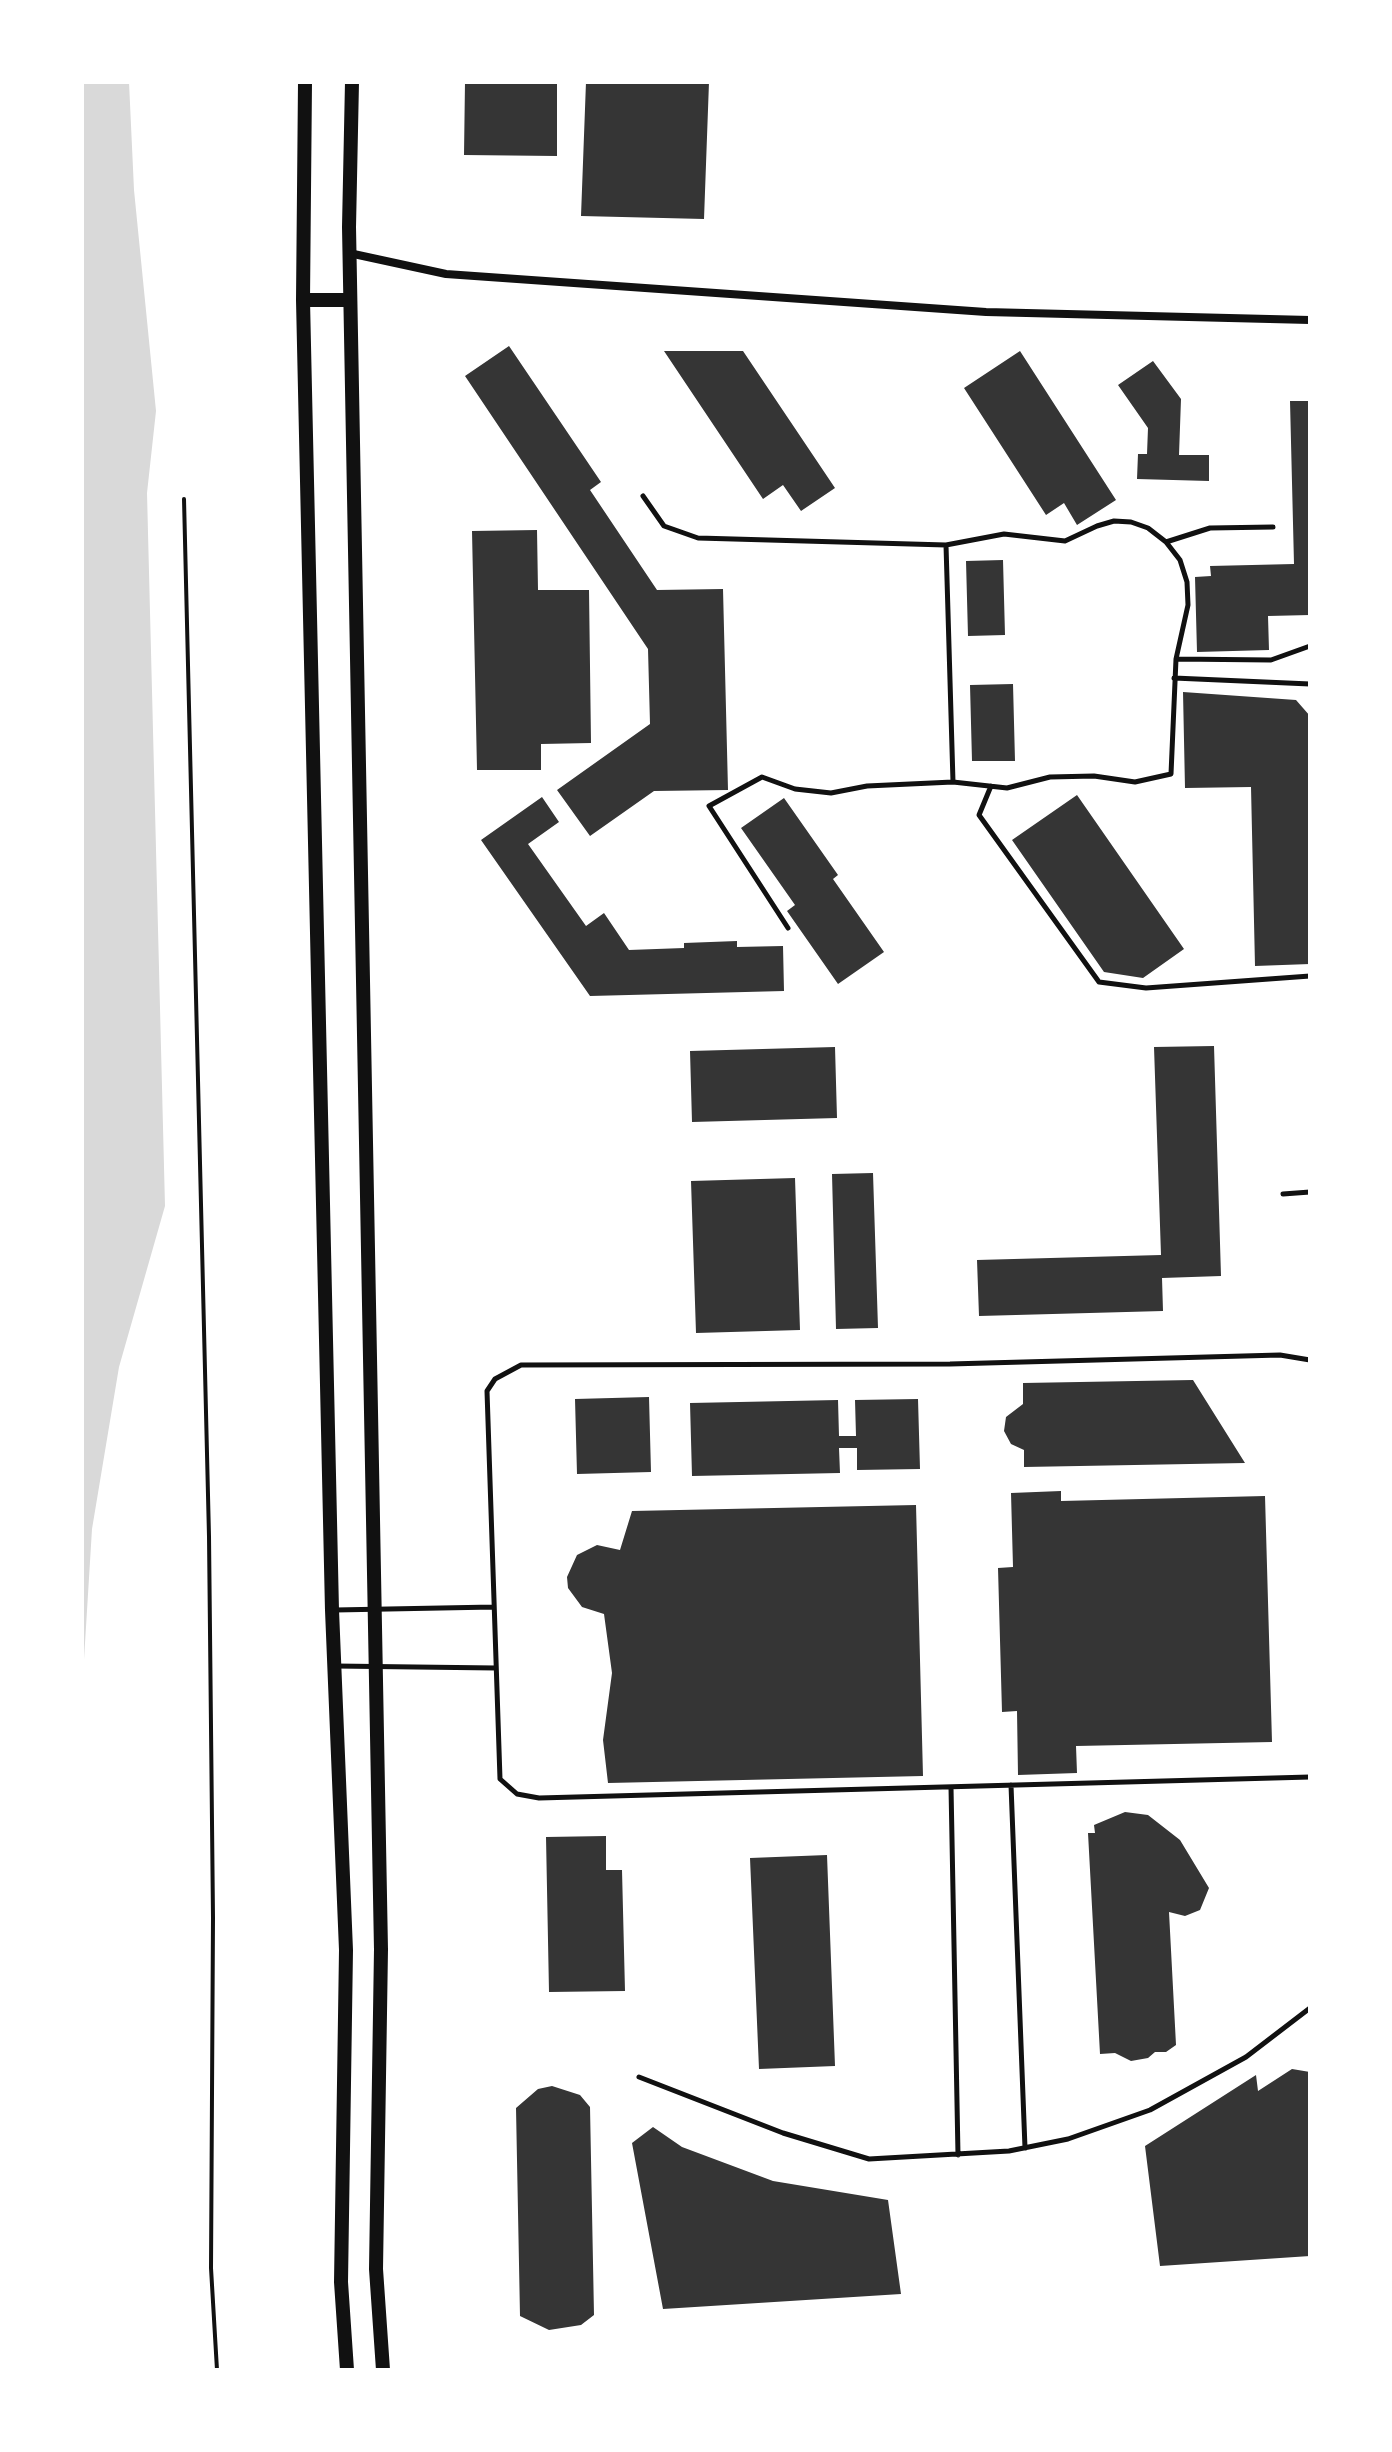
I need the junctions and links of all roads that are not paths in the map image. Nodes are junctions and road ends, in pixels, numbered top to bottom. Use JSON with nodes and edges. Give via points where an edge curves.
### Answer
{"nodes":[{"id":1,"x":305,"y":82,"type":"edge"},
{"id":2,"x":352,"y":82,"type":"edge"},
{"id":3,"x":349,"y":253,"type":"junction"},
{"id":4,"x":303,"y":300,"type":"junction"},
{"id":5,"x":350,"y":300,"type":"junction"},
{"id":6,"x":1310,"y":320,"type":"edge"},
{"id":7,"x":643,"y":496,"type":"dead end"},
{"id":8,"x":1273,"y":527,"type":"dead end"},
{"id":9,"x":1166,"y":542,"type":"junction"},
{"id":10,"x":946,"y":545,"type":"junction"},
{"id":11,"x":1310,"y":646,"type":"edge"},
{"id":12,"x":1176,"y":659,"type":"junction"},
{"id":13,"x":1174,"y":678,"type":"junction"},
{"id":14,"x":1310,"y":684,"type":"edge"},
{"id":15,"x":953,"y":782,"type":"junction"},
{"id":16,"x":991,"y":786,"type":"junction"},
{"id":17,"x":788,"y":928,"type":"dead end"},
{"id":18,"x":1310,"y":976,"type":"edge"},
{"id":19,"x":1310,"y":1192,"type":"edge"},
{"id":20,"x":1283,"y":1194,"type":"dead end"},
{"id":21,"x":1310,"y":1360,"type":"edge"},
{"id":22,"x":494,"y":1607,"type":"junction"},
{"id":23,"x":375,"y":1609,"type":"junction"},
{"id":24,"x":332,"y":1610,"type":"junction"},
{"id":25,"x":334,"y":1666,"type":"junction"},
{"id":26,"x":375,"y":1666,"type":"junction"},
{"id":27,"x":496,"y":1668,"type":"junction"},
{"id":28,"x":1310,"y":1777,"type":"edge"},
{"id":29,"x":1011,"y":1785,"type":"junction"},
{"id":30,"x":951,"y":1787,"type":"junction"},
{"id":31,"x":1310,"y":2008,"type":"edge"},
{"id":32,"x":639,"y":2077,"type":"dead end"},
{"id":33,"x":1025,"y":2148,"type":"junction"},
{"id":34,"x":958,"y":2155,"type":"junction"},
{"id":35,"x":347,"y":2370,"type":"edge"},
{"id":36,"x":383,"y":2370,"type":"edge"}],
"edges":[{"from":1,"to":4,"type":"main road"},
{"from":2,"to":3,"type":"main road"},
{"from":3,"to":5,"type":"main road"},
{"from":3,"to":6,"type":"street","via":[[446,274],[986,312]]},
{"from":4,"to":5,"type":"main road"},
{"from":4,"to":24,"type":"main road"},
{"from":5,"to":23,"type":"main road"},
{"from":7,"to":10,"type":"lane","via":[[664,526],[698,538]]},
{"from":8,"to":9,"type":"lane","via":[[1210,528]]},
{"from":9,"to":10,"type":"lane","via":[[1148,528],[1114,521],[1065,541],[1004,534]]},
{"from":9,"to":12,"type":"lane","via":[[1180,560],[1187,582],[1188,605]]},
{"from":10,"to":15,"type":"lane"},
{"from":11,"to":12,"type":"lane","via":[[1271,660]]},
{"from":12,"to":13,"type":"lane"},
{"from":13,"to":14,"type":"lane"},
{"from":13,"to":16,"type":"lane","via":[[1171,774],[1135,782],[1050,777],[1007,788]]},
{"from":15,"to":16,"type":"lane"},
{"from":15,"to":17,"type":"lane","via":[[831,793],[795,789],[762,777],[709,806]]},
{"from":16,"to":18,"type":"lane","via":[[979,815],[1099,982],[1146,988]]},
{"from":19,"to":20,"type":"lane"},
{"from":21,"to":22,"type":"lane","via":[[1280,1355],[950,1364],[521,1365],[495,1379],[487,1391]]},
{"from":22,"to":23,"type":"lane"},
{"from":22,"to":27,"type":"lane"},
{"from":23,"to":24,"type":"lane"},
{"from":23,"to":26,"type":"main road"},
{"from":24,"to":25,"type":"main road"},
{"from":25,"to":26,"type":"lane"},
{"from":25,"to":35,"type":"main road","via":[[346,1950],[341,2282]]},
{"from":26,"to":27,"type":"lane"},
{"from":26,"to":36,"type":"main road","via":[[381,1949],[376,2269]]},
{"from":27,"to":30,"type":"lane","via":[[500,1779],[528,1797]]},
{"from":28,"to":29,"type":"lane"},
{"from":29,"to":30,"type":"lane"},
{"from":29,"to":33,"type":"lane"},
{"from":30,"to":34,"type":"lane"},
{"from":31,"to":33,"type":"lane","via":[[1246,2057],[1150,2110]]},
{"from":32,"to":34,"type":"lane","via":[[783,2133],[869,2159]]},
{"from":33,"to":34,"type":"lane"}]}
